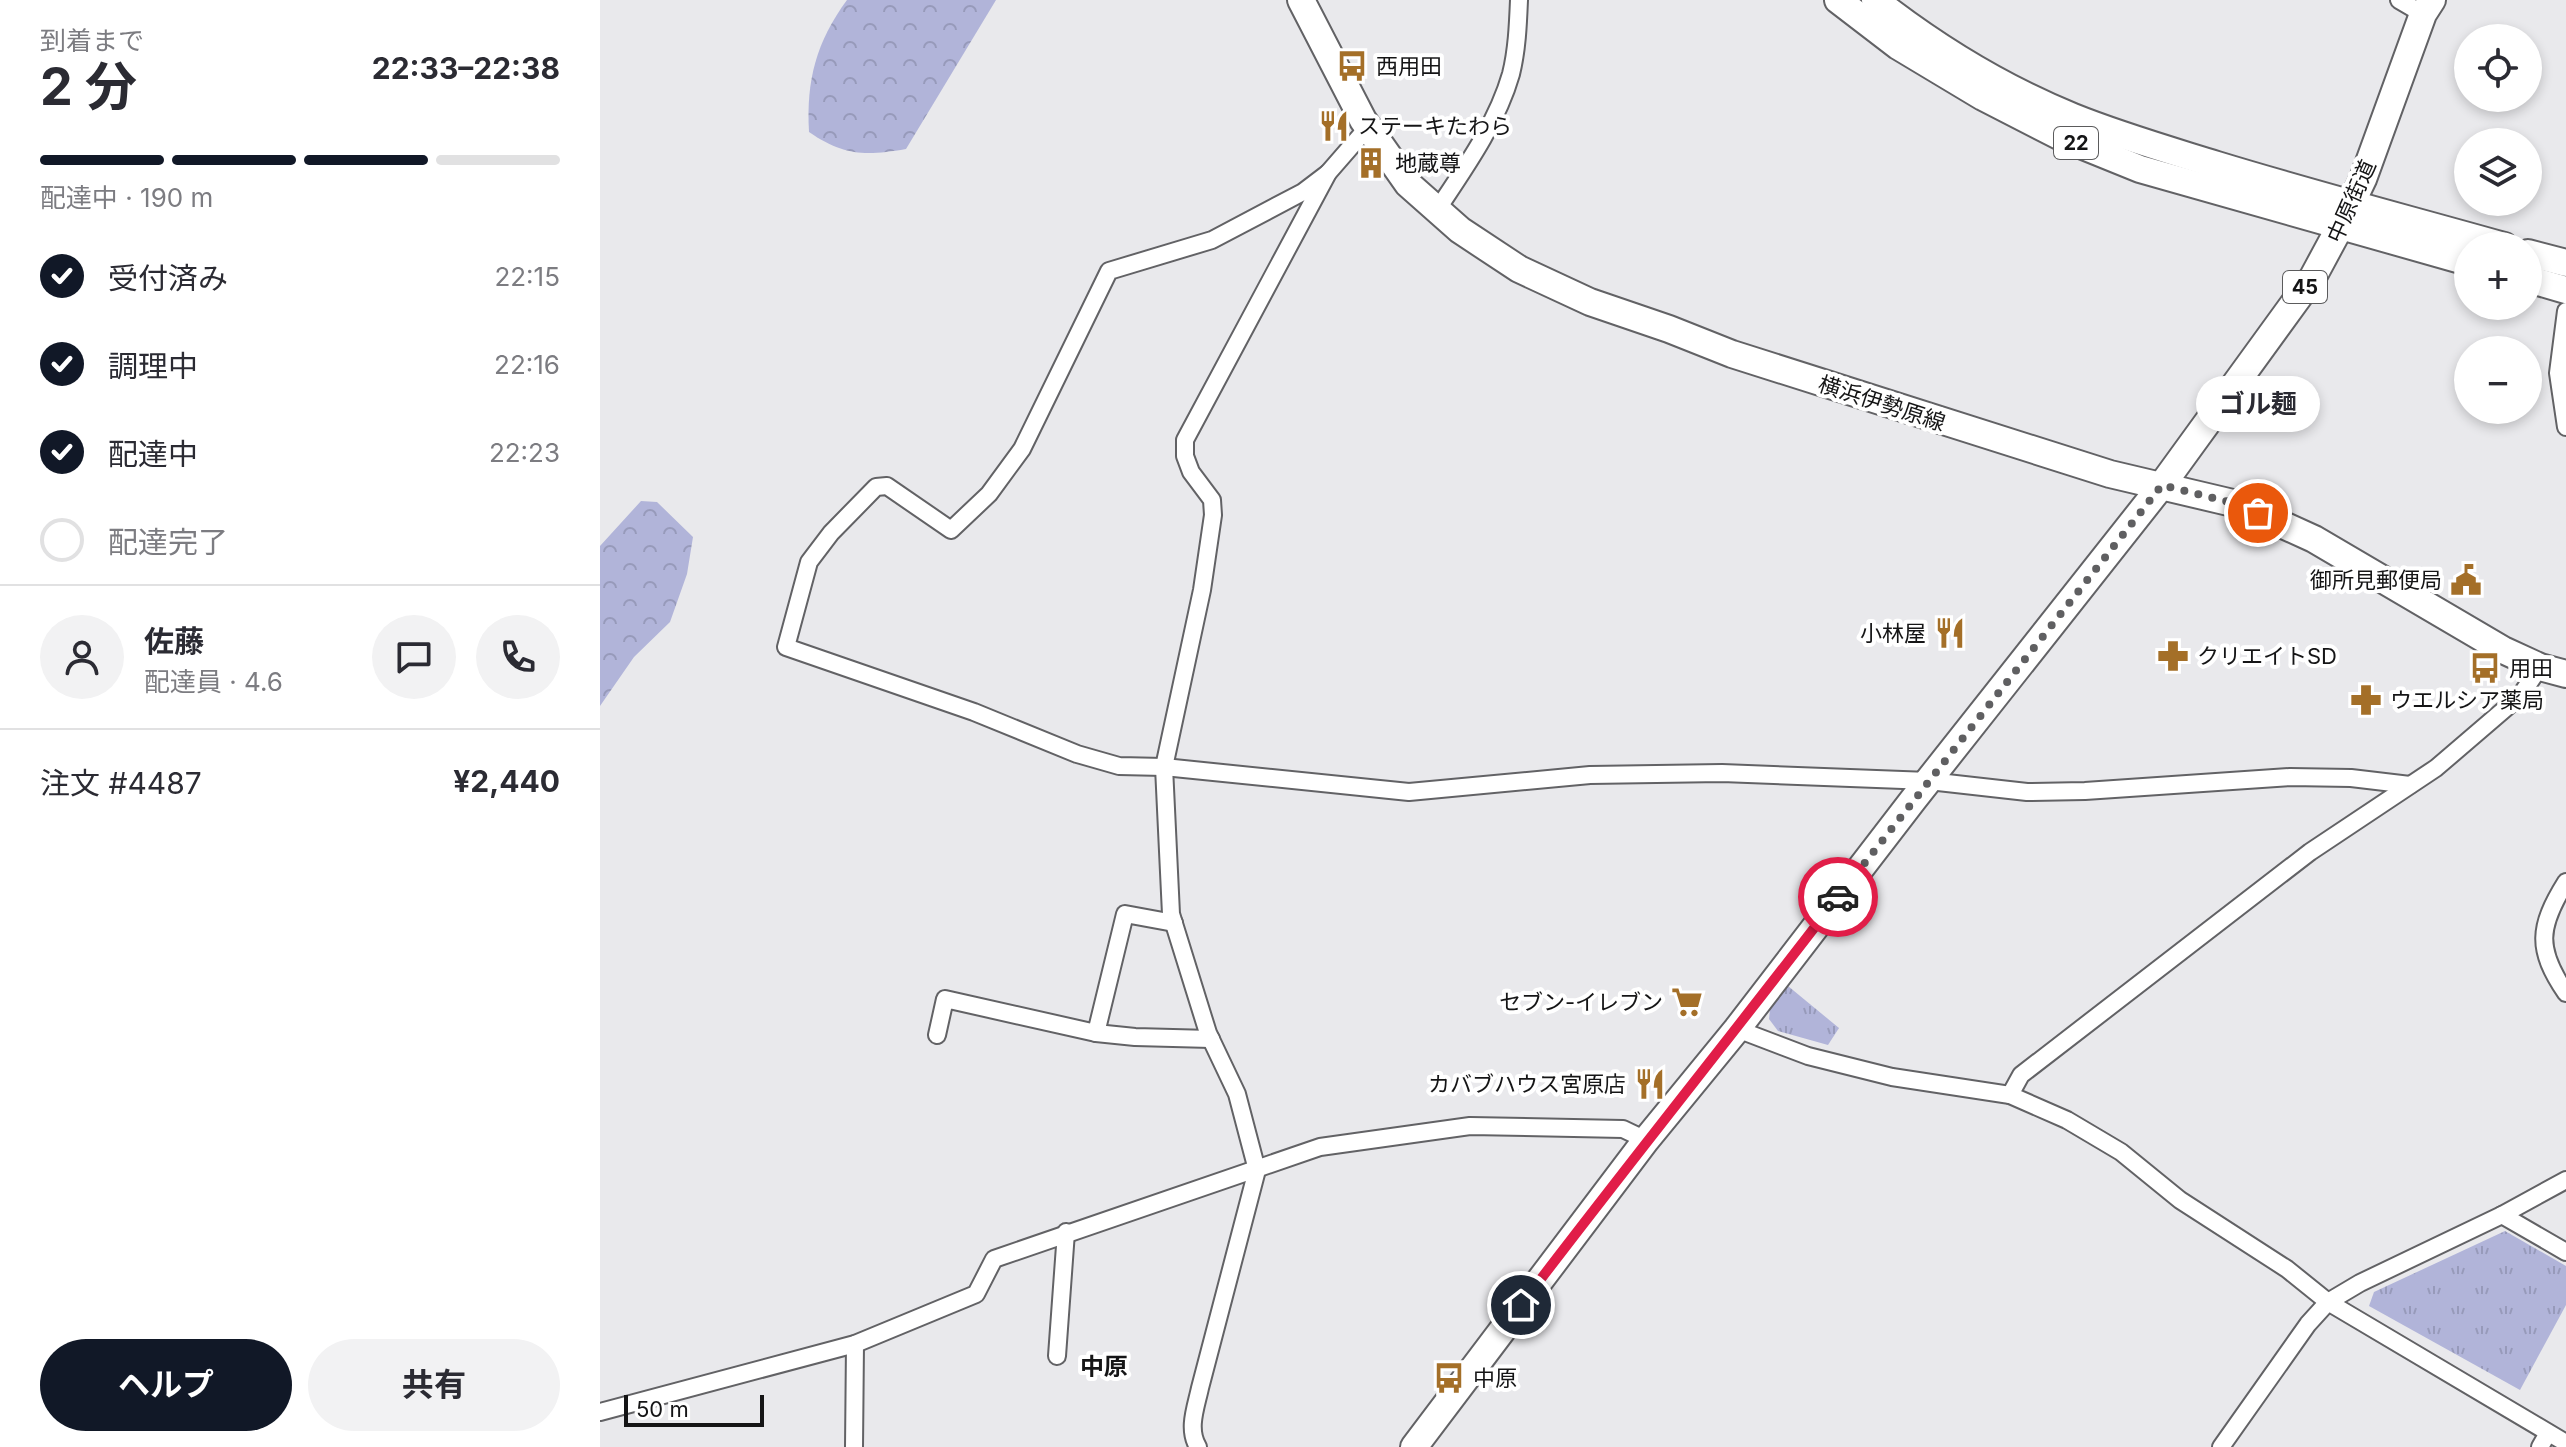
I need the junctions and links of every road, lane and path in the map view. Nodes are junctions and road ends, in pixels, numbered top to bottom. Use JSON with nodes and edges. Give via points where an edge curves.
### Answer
{"nodes":[{"id":1,"x":1301,"y":0,"type":"edge"},
{"id":2,"x":1519,"y":0,"type":"edge"},
{"id":3,"x":1838,"y":0,"type":"edge"},
{"id":4,"x":1875,"y":0,"type":"edge"},
{"id":5,"x":2399,"y":0,"type":"edge"},
{"id":6,"x":2428,"y":7,"type":"edge"},
{"id":7,"x":1368,"y":127,"type":"junction"},
{"id":8,"x":1328,"y":173,"type":"junction"},
{"id":9,"x":1437,"y":210,"type":"junction"},
{"id":10,"x":2346,"y":214,"type":"junction"},
{"id":11,"x":2454,"y":236,"type":"edge"},
{"id":12,"x":2454,"y":256,"type":"edge"},
{"id":13,"x":2542,"y":257,"type":"edge"},
{"id":14,"x":2566,"y":263,"type":"edge"},
{"id":15,"x":2542,"y":283,"type":"edge"},
{"id":16,"x":2566,"y":290,"type":"edge"},
{"id":17,"x":2566,"y":311,"type":"edge"},
{"id":18,"x":2566,"y":427,"type":"edge"},
{"id":19,"x":2162,"y":485,"type":"junction"},
{"id":20,"x":2540,"y":667,"type":"junction"},
{"id":21,"x":2566,"y":674,"type":"edge"},
{"id":22,"x":1164,"y":767,"type":"junction"},
{"id":23,"x":1929,"y":781,"type":"junction"},
{"id":24,"x":2410,"y":785,"type":"junction"},
{"id":25,"x":2566,"y":882,"type":"edge"},
{"id":26,"x":1174,"y":923,"type":"junction"},
{"id":27,"x":2566,"y":993,"type":"edge"},
{"id":28,"x":1737,"y":1029,"type":"junction"},
{"id":29,"x":1096,"y":1033,"type":"junction"},
{"id":30,"x":937,"y":1035,"type":"dead end"},
{"id":31,"x":1211,"y":1039,"type":"junction"},
{"id":32,"x":2010,"y":1095,"type":"junction"},
{"id":33,"x":1646,"y":1140,"type":"junction"},
{"id":34,"x":1257,"y":1170,"type":"junction"},
{"id":35,"x":2566,"y":1180,"type":"edge"},
{"id":36,"x":2502,"y":1215,"type":"junction"},
{"id":37,"x":1066,"y":1232,"type":"junction"},
{"id":38,"x":2566,"y":1252,"type":"edge"},
{"id":39,"x":2328,"y":1302,"type":"junction"},
{"id":40,"x":855,"y":1344,"type":"junction"},
{"id":41,"x":1057,"y":1356,"type":"dead end"},
{"id":42,"x":600,"y":1412,"type":"edge"},
{"id":43,"x":2544,"y":1440,"type":"edge"},
{"id":44,"x":2566,"y":1443,"type":"edge"},
{"id":45,"x":854,"y":1447,"type":"edge"},
{"id":46,"x":1198,"y":1447,"type":"edge"},
{"id":47,"x":1414,"y":1447,"type":"edge"},
{"id":48,"x":2221,"y":1447,"type":"edge"}],
"edges":[{"from":1,"to":7,"type":"main road","name":"横浜伊勢原線"},
{"from":2,"to":9,"type":"street","via":[[1511,74],[1472,157]]},
{"from":3,"to":10,"type":"main road","number":"22","via":[[1898,46],[2061,137],[2140,169]]},
{"from":4,"to":10,"type":"main road","number":"22","via":[[1998,81],[2072,117]]},
{"from":5,"to":6,"type":"street"},
{"from":6,"to":10,"type":"main road","name":"中原街道","number":"45"},
{"from":7,"to":8,"type":"street"},
{"from":7,"to":9,"type":"main road","name":"横浜伊勢原線","via":[[1408,184]]},
{"from":8,"to":22,"type":"street","via":[[1185,440],[1185,456],[1212,500],[1213,515]]},
{"from":8,"to":22,"type":"street","via":[[1212,240],[1109,271],[1028,438],[989,494],[951,530],[887,486],[876,487],[809,562],[796,605],[786,647],[1077,754],[1119,766]]},
{"from":9,"to":19,"type":"main road","name":"横浜伊勢原線","via":[[1519,269],[1590,302],[2000,441]]},
{"from":10,"to":11,"type":"main road","number":"22"},
{"from":10,"to":12,"type":"main road","number":"22"},
{"from":10,"to":19,"type":"main road","name":"中原街道","number":"45","via":[[2313,277]]},
{"from":13,"to":14,"type":"main road"},
{"from":15,"to":16,"type":"main road"},
{"from":17,"to":18,"type":"street","via":[[2558,373]]},
{"from":19,"to":20,"type":"main road","name":"横浜伊勢原線","via":[[2279,521]]},
{"from":19,"to":23,"type":"main road","name":"中原街道","number":"45"},
{"from":20,"to":21,"type":"main road","name":"横浜伊勢原線"},
{"from":20,"to":24,"type":"street","via":[[2520,696]]},
{"from":22,"to":23,"type":"street","via":[[1409,792],[1605,775],[1722,773]]},
{"from":22,"to":26,"type":"street"},
{"from":23,"to":24,"type":"street","via":[[2027,792],[2290,777]]},
{"from":23,"to":28,"type":"main road","name":"中原街道","number":"45"},
{"from":24,"to":32,"type":"street","via":[[2310,852],[2021,1075]]},
{"from":25,"to":27,"type":"street","via":[[2543,942]]},
{"from":26,"to":29,"type":"street","via":[[1125,914]]},
{"from":26,"to":31,"type":"street"},
{"from":28,"to":32,"type":"street","via":[[1808,1056],[1878,1073]]},
{"from":28,"to":33,"type":"main road","name":"中原街道","number":"45"},
{"from":29,"to":30,"type":"street","via":[[945,999]]},
{"from":29,"to":31,"type":"street"},
{"from":31,"to":34,"type":"street","via":[[1237,1094]]},
{"from":32,"to":39,"type":"street","via":[[2121,1152],[2180,1200]]},
{"from":33,"to":34,"type":"street","via":[[1623,1129],[1470,1126],[1320,1147]]},
{"from":33,"to":47,"type":"main road","name":"中原街道","number":"45"},
{"from":34,"to":37,"type":"street"},
{"from":34,"to":46,"type":"street","via":[[1193,1421]]},
{"from":35,"to":36,"type":"street"},
{"from":36,"to":38,"type":"street"},
{"from":36,"to":39,"type":"street"},
{"from":37,"to":40,"type":"street","via":[[994,1259],[976,1294]]},
{"from":37,"to":41,"type":"street"},
{"from":39,"to":43,"type":"street"},
{"from":39,"to":48,"type":"street"},
{"from":40,"to":42,"type":"street"},
{"from":40,"to":45,"type":"street"},
{"from":43,"to":44,"type":"street"}]}
